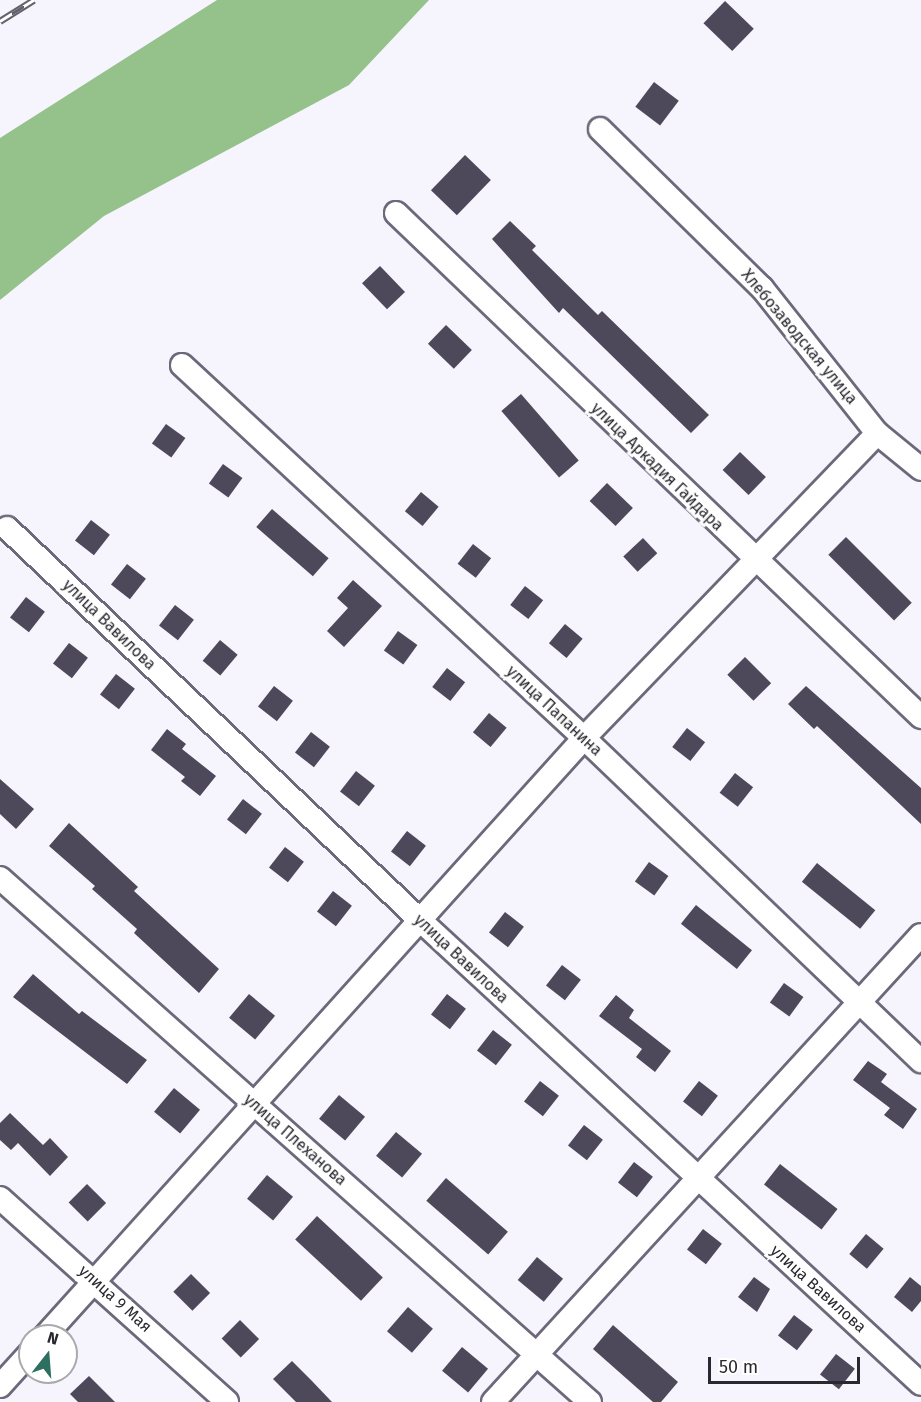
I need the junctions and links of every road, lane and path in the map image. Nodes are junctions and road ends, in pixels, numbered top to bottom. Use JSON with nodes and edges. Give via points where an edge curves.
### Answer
{"nodes":[{"id":1,"x":600,"y":129,"type":"dead end"},
{"id":2,"x":396,"y":213,"type":"dead end"},
{"id":3,"x":182,"y":365,"type":"dead end"},
{"id":4,"x":877,"y":433,"type":"junction"},
{"id":5,"x":921,"y":469,"type":"edge"},
{"id":6,"x":7,"y":528,"type":"dead end"},
{"id":7,"x":756,"y":563,"type":"junction"},
{"id":8,"x":921,"y":717,"type":"edge"},
{"id":9,"x":584,"y":738,"type":"junction"},
{"id":10,"x":0,"y":878,"type":"edge"},
{"id":11,"x":421,"y":921,"type":"junction"},
{"id":12,"x":921,"y":935,"type":"edge"},
{"id":13,"x":856,"y":1003,"type":"junction"},
{"id":14,"x":921,"y":1061,"type":"edge"},
{"id":15,"x":256,"y":1106,"type":"junction"},
{"id":16,"x":694,"y":1177,"type":"junction"},
{"id":17,"x":0,"y":1198,"type":"edge"},
{"id":18,"x":95,"y":1281,"type":"junction"},
{"id":19,"x":56,"y":1324,"type":"edge"},
{"id":20,"x":539,"y":1356,"type":"junction"},
{"id":21,"x":18,"y":1366,"type":"edge"},
{"id":22,"x":921,"y":1384,"type":"edge"},
{"id":23,"x":0,"y":1386,"type":"edge"},
{"id":24,"x":227,"y":1402,"type":"edge"},
{"id":25,"x":493,"y":1402,"type":"edge"},
{"id":26,"x":590,"y":1402,"type":"edge"}],
"edges":[{"from":1,"to":4,"type":"street","name":"Хлебозаводская улица","via":[[762,288]]},
{"from":2,"to":7,"type":"street","name":"улица Аркадия Гайдара"},
{"from":3,"to":9,"type":"street","name":"улица Папанина"},
{"from":4,"to":5,"type":"street","name":"Хлебозаводская улица"},
{"from":4,"to":7,"type":"street"},
{"from":6,"to":11,"type":"street","name":"улица Вавилова"},
{"from":7,"to":8,"type":"street","name":"улица Аркадия Гайдара"},
{"from":7,"to":9,"type":"street"},
{"from":9,"to":11,"type":"street"},
{"from":9,"to":13,"type":"street","name":"улица Папанина"},
{"from":10,"to":15,"type":"street","name":"улица Плеханова"},
{"from":11,"to":15,"type":"street"},
{"from":11,"to":16,"type":"street","name":"улица Вавилова"},
{"from":12,"to":13,"type":"street"},
{"from":13,"to":14,"type":"street","name":"улица Папанина"},
{"from":13,"to":16,"type":"street"},
{"from":15,"to":18,"type":"street"},
{"from":15,"to":20,"type":"street","name":"улица Плеханова"},
{"from":16,"to":20,"type":"street"},
{"from":16,"to":22,"type":"street","name":"улица Вавилова"},
{"from":17,"to":18,"type":"street","name":"улица 9 Мая"},
{"from":18,"to":19,"type":"street"},
{"from":18,"to":24,"type":"street","name":"улица 9 Мая"},
{"from":20,"to":25,"type":"street"},
{"from":20,"to":26,"type":"street","name":"улица Плеханова"},
{"from":21,"to":23,"type":"street"}]}
